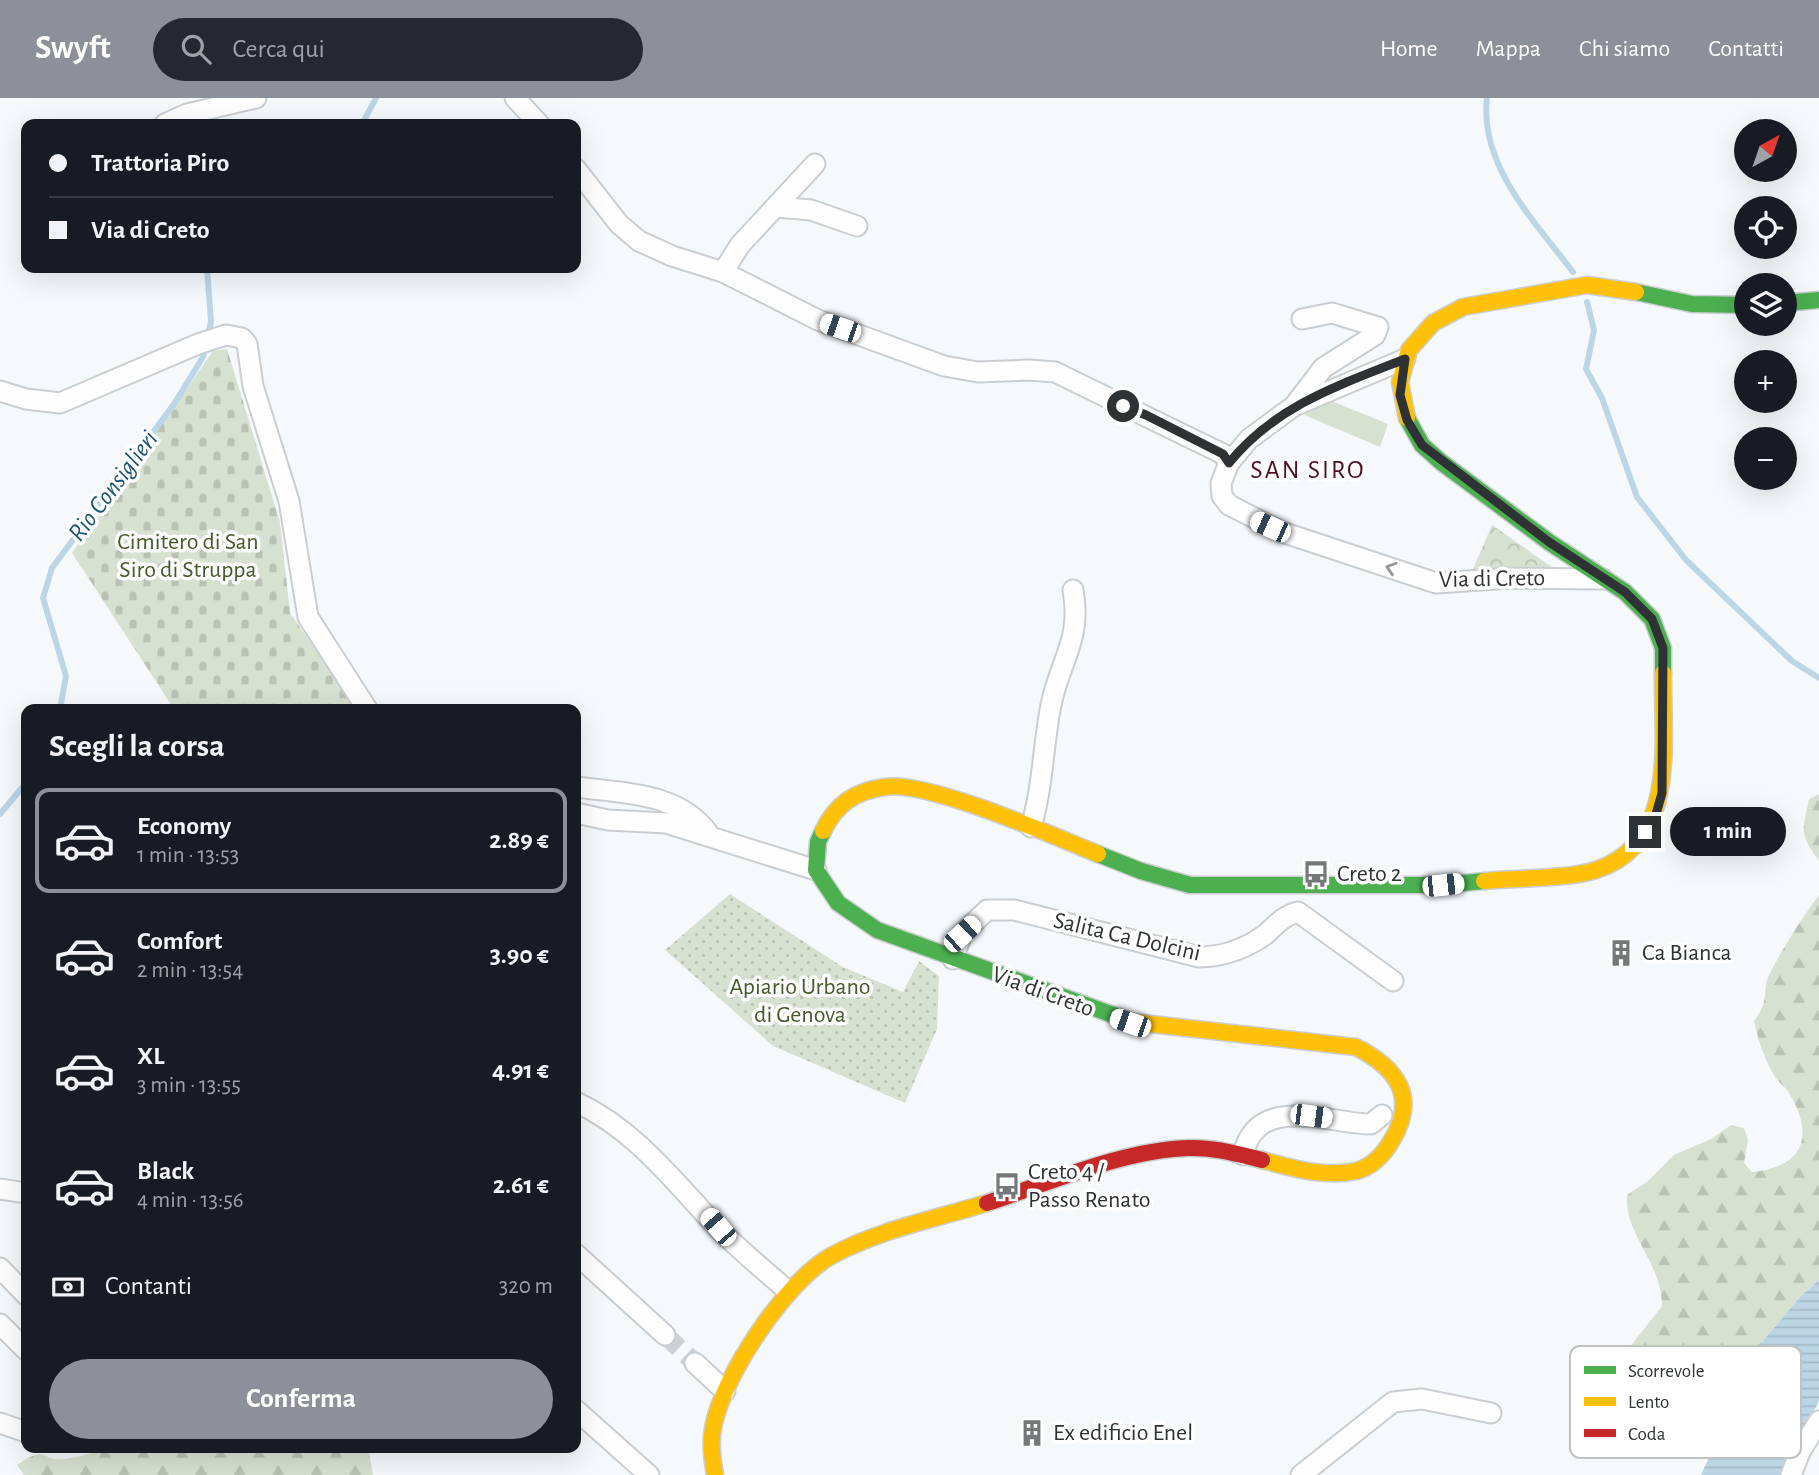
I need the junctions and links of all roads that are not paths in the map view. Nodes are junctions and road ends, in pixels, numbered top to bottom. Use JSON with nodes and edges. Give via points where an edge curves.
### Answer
{"nodes":[{"id":1,"x":256,"y":98,"type":"edge"},
{"id":2,"x":515,"y":98,"type":"edge"},
{"id":3,"x":176,"y":119,"type":"edge"},
{"id":4,"x":534,"y":119,"type":"edge"},
{"id":5,"x":815,"y":164,"type":"dead end"},
{"id":6,"x":581,"y":175,"type":"edge"},
{"id":7,"x":777,"y":207,"type":"junction"},
{"id":8,"x":857,"y":226,"type":"dead end"},
{"id":9,"x":723,"y":272,"type":"junction"},
{"id":10,"x":1819,"y":300,"type":"edge"},
{"id":11,"x":1797,"y":302,"type":"edge"},
{"id":12,"x":1734,"y":305,"type":"edge"},
{"id":13,"x":1302,"y":319,"type":"dead end"},
{"id":14,"x":1405,"y":359,"type":"junction"},
{"id":15,"x":0,"y":391,"type":"edge"},
{"id":16,"x":1294,"y":406,"type":"junction"},
{"id":17,"x":1229,"y":463,"type":"junction"},
{"id":18,"x":1603,"y":579,"type":"junction"},
{"id":19,"x":1073,"y":590,"type":"dead end"},
{"id":20,"x":364,"y":704,"type":"edge"},
{"id":21,"x":581,"y":788,"type":"edge"},
{"id":22,"x":581,"y":814,"type":"edge"},
{"id":23,"x":1031,"y":827,"type":"junction"},
{"id":24,"x":709,"y":834,"type":"junction"},
{"id":25,"x":816,"y":870,"type":"junction"},
{"id":26,"x":953,"y":959,"type":"junction"},
{"id":27,"x":1393,"y":981,"type":"dead end"},
{"id":28,"x":581,"y":1104,"type":"edge"},
{"id":29,"x":1382,"y":1115,"type":"dead end"},
{"id":30,"x":1243,"y":1154,"type":"junction"},
{"id":31,"x":0,"y":1189,"type":"edge"},
{"id":32,"x":21,"y":1191,"type":"edge"},
{"id":33,"x":581,"y":1259,"type":"edge"},
{"id":34,"x":0,"y":1268,"type":"edge"},
{"id":35,"x":21,"y":1290,"type":"edge"},
{"id":36,"x":788,"y":1291,"type":"junction"},
{"id":37,"x":0,"y":1324,"type":"edge"},
{"id":38,"x":665,"y":1335,"type":"tunnel mouth"},
{"id":39,"x":21,"y":1345,"type":"edge"},
{"id":40,"x":695,"y":1363,"type":"tunnel mouth"},
{"id":41,"x":724,"y":1391,"type":"junction"},
{"id":42,"x":1491,"y":1413,"type":"dead end"},
{"id":43,"x":581,"y":1414,"type":"edge"},
{"id":44,"x":1819,"y":1421,"type":"edge"},
{"id":45,"x":0,"y":1423,"type":"edge"},
{"id":46,"x":21,"y":1430,"type":"edge"},
{"id":47,"x":1801,"y":1456,"type":"edge"},
{"id":48,"x":1800,"y":1458,"type":"edge"},
{"id":49,"x":649,"y":1475,"type":"edge"},
{"id":50,"x":715,"y":1475,"type":"edge"},
{"id":51,"x":1301,"y":1475,"type":"edge"},
{"id":52,"x":1791,"y":1475,"type":"edge"}],
"edges":[{"from":1,"to":3,"type":"street"},
{"from":2,"to":4,"type":"street"},
{"from":5,"to":7,"type":"street"},
{"from":6,"to":9,"type":"street","via":[[627,232],[661,251]]},
{"from":7,"to":8,"type":"street","via":[[811,210]]},
{"from":7,"to":9,"type":"street","via":[[740,245]]},
{"from":9,"to":17,"type":"street","via":[[818,320],[944,366],[978,372],[1055,372],[1223,454]]},
{"from":10,"to":11,"type":"main road"},
{"from":12,"to":14,"type":"main road","name":"Via di Creto","via":[[1677,302],[1587,285],[1447,313],[1427,329]]},
{"from":13,"to":16,"type":"street","via":[[1332,313],[1378,327],[1375,335],[1323,368]]},
{"from":14,"to":16,"type":"street"},
{"from":14,"to":18,"type":"main road","name":"Via di Creto","via":[[1400,395],[1407,420],[1422,445]]},
{"from":15,"to":20,"type":"street","via":[[26,400],[61,403],[226,335],[235,335],[247,344],[253,386],[289,501],[308,617]]},
{"from":16,"to":17,"type":"street","via":[[1250,439]]},
{"from":18,"to":17,"type":"street","name":"Via di Creto","one_way":true,"via":[[1436,583],[1241,514],[1222,496],[1221,483]]},
{"from":18,"to":23,"type":"main road","name":"Via di Creto","via":[[1625,592],[1652,619],[1663,648],[1664,673],[1662,793],[1645,832],[1612,864],[1594,871],[1443,885],[1190,885],[1141,871]]},
{"from":19,"to":23,"type":"street","via":[[1073,645],[1052,701],[1040,798]]},
{"from":21,"to":24,"type":"street","via":[[648,796],[685,811]]},
{"from":22,"to":24,"type":"street","via":[[666,823]]},
{"from":23,"to":25,"type":"main road","name":"Via di Creto","via":[[909,787],[869,789],[851,796],[832,813],[818,842]]},
{"from":24,"to":25,"type":"street"},
{"from":25,"to":26,"type":"main road","name":"Via di Creto","via":[[826,888],[855,917]]},
{"from":26,"to":27,"type":"street","name":"Salita Ca Dolcini","via":[[962,934],[987,910],[1014,910],[1173,952],[1210,957],[1244,947],[1288,914],[1298,912]]},
{"from":26,"to":30,"type":"main road","name":"Via di Creto","via":[[1130,1023],[1356,1047],[1379,1058],[1399,1083],[1405,1103],[1400,1128],[1381,1157],[1367,1167],[1344,1174]]},
{"from":28,"to":36,"type":"street","via":[[601,1114],[665,1168],[718,1227]]},
{"from":29,"to":30,"type":"street","via":[[1371,1124],[1360,1124],[1283,1115],[1250,1136]]},
{"from":30,"to":36,"type":"main road","name":"Via di Creto","via":[[1203,1147],[1122,1160],[860,1242],[819,1262]]},
{"from":31,"to":32,"type":"street"},
{"from":33,"to":38,"type":"street"},
{"from":34,"to":35,"type":"street"},
{"from":36,"to":41,"type":"main road","name":"Via di Creto"},
{"from":37,"to":39,"type":"street"},
{"from":40,"to":41,"type":"street"},
{"from":41,"to":50,"type":"main road","name":"Via di Creto","via":[[709,1437]]},
{"from":42,"to":51,"type":"street","via":[[1422,1399],[1394,1402]]},
{"from":43,"to":49,"type":"street"},
{"from":44,"to":47,"type":"street"},
{"from":45,"to":46,"type":"street"},
{"from":48,"to":52,"type":"street"}]}
